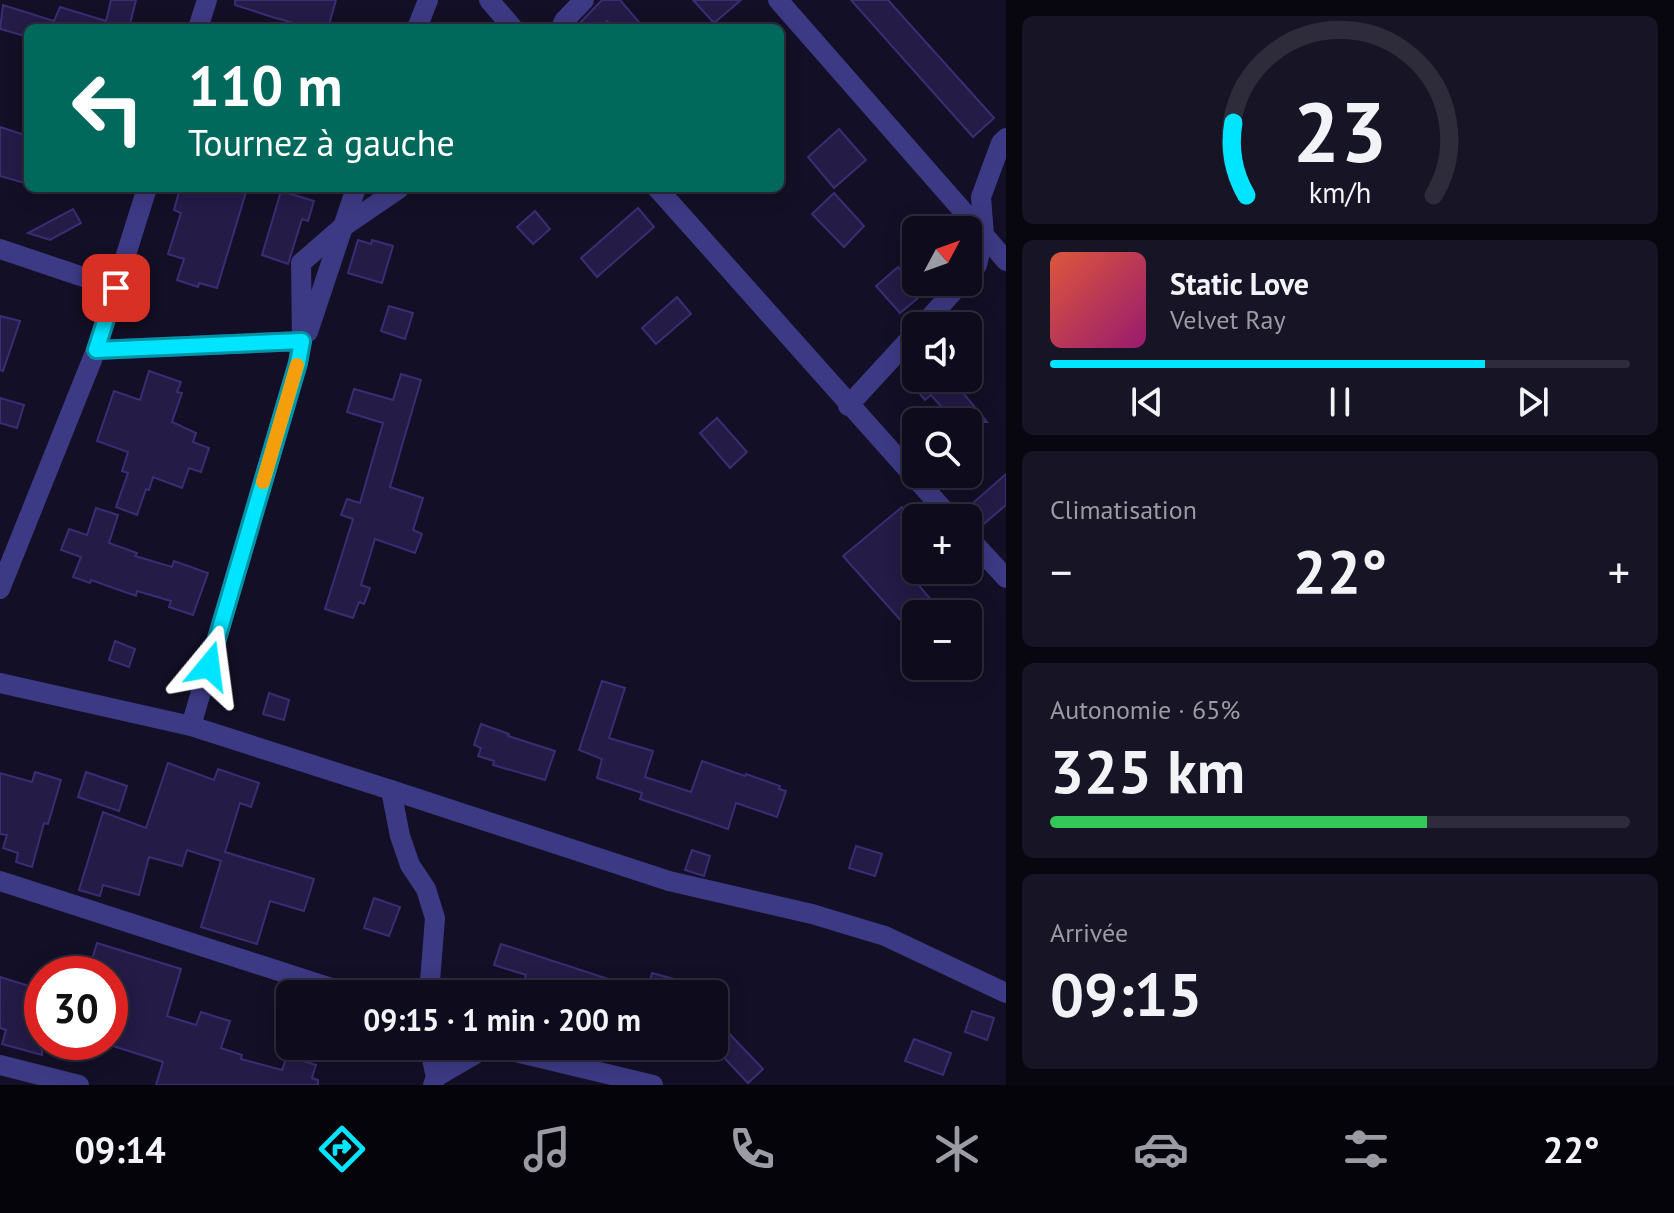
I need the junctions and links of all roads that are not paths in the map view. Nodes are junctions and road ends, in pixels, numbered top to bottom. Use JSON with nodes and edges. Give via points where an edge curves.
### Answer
{"nodes":[{"id":1,"x":207,"y":0,"type":"edge"},
{"id":2,"x":428,"y":0,"type":"edge"},
{"id":3,"x":489,"y":0,"type":"edge"},
{"id":4,"x":584,"y":0,"type":"edge"},
{"id":5,"x":778,"y":0,"type":"edge"},
{"id":6,"x":199,"y":24,"type":"edge"},
{"id":7,"x":419,"y":24,"type":"edge"},
{"id":8,"x":510,"y":24,"type":"edge"},
{"id":9,"x":564,"y":24,"type":"edge"},
{"id":10,"x":1006,"y":138,"type":"edge"},
{"id":11,"x":146,"y":192,"type":"edge"},
{"id":12,"x":354,"y":192,"type":"edge"},
{"id":13,"x":394,"y":192,"type":"edge"},
{"id":14,"x":661,"y":192,"type":"edge"},
{"id":15,"x":340,"y":229,"type":"junction"},
{"id":16,"x":984,"y":235,"type":"junction"},
{"id":17,"x":982,"y":244,"type":"edge"},
{"id":18,"x":0,"y":249,"type":"edge"},
{"id":19,"x":1006,"y":261,"type":"edge"},
{"id":20,"x":116,"y":288,"type":"junction"},
{"id":21,"x":949,"y":296,"type":"edge"},
{"id":22,"x":935,"y":312,"type":"edge"},
{"id":23,"x":302,"y":341,"type":"junction"},
{"id":24,"x":902,"y":347,"type":"edge"},
{"id":25,"x":96,"y":350,"type":"junction"},
{"id":26,"x":298,"y":363,"type":"junction"},
{"id":27,"x":848,"y":406,"type":"junction"},
{"id":28,"x":938,"y":504,"type":"edge"},
{"id":29,"x":982,"y":552,"type":"edge"},
{"id":30,"x":1006,"y":578,"type":"edge"},
{"id":31,"x":0,"y":589,"type":"edge"},
{"id":32,"x":0,"y":683,"type":"edge"},
{"id":33,"x":191,"y":726,"type":"junction"},
{"id":34,"x":391,"y":790,"type":"junction"},
{"id":35,"x":0,"y":881,"type":"edge"},
{"id":36,"x":307,"y":980,"type":"edge"},
{"id":37,"x":430,"y":980,"type":"edge"},
{"id":38,"x":1006,"y":993,"type":"edge"},
{"id":39,"x":431,"y":1060,"type":"edge"},
{"id":40,"x":468,"y":1060,"type":"edge"},
{"id":41,"x":549,"y":1060,"type":"edge"},
{"id":42,"x":0,"y":1065,"type":"edge"},
{"id":43,"x":434,"y":1081,"type":"edge"},
{"id":44,"x":67,"y":1083,"type":"edge"},
{"id":45,"x":653,"y":1085,"type":"edge"}],
"edges":[{"from":1,"to":6,"type":"street"},
{"from":2,"to":7,"type":"street"},
{"from":3,"to":8,"type":"street"},
{"from":4,"to":9,"type":"street"},
{"from":5,"to":16,"type":"street"},
{"from":10,"to":16,"type":"street","via":[[981,197]]},
{"from":11,"to":20,"type":"street"},
{"from":12,"to":15,"type":"street"},
{"from":13,"to":15,"type":"street"},
{"from":14,"to":27,"type":"street"},
{"from":15,"to":23,"type":"street","via":[[301,263]]},
{"from":15,"to":26,"type":"street"},
{"from":16,"to":17,"type":"street"},
{"from":16,"to":19,"type":"street"},
{"from":18,"to":20,"type":"street"},
{"from":20,"to":25,"type":"street"},
{"from":21,"to":22,"type":"street"},
{"from":23,"to":25,"type":"street"},
{"from":23,"to":26,"type":"street"},
{"from":24,"to":27,"type":"street"},
{"from":25,"to":31,"type":"street"},
{"from":26,"to":33,"type":"street"},
{"from":27,"to":28,"type":"street"},
{"from":29,"to":30,"type":"street"},
{"from":32,"to":33,"type":"street"},
{"from":33,"to":34,"type":"street"},
{"from":34,"to":37,"type":"street","via":[[400,836],[435,918]]},
{"from":34,"to":38,"type":"street","via":[[669,881],[885,936]]},
{"from":35,"to":36,"type":"street"},
{"from":39,"to":43,"type":"street"},
{"from":40,"to":43,"type":"street"},
{"from":41,"to":45,"type":"street"},
{"from":42,"to":44,"type":"street"}]}
